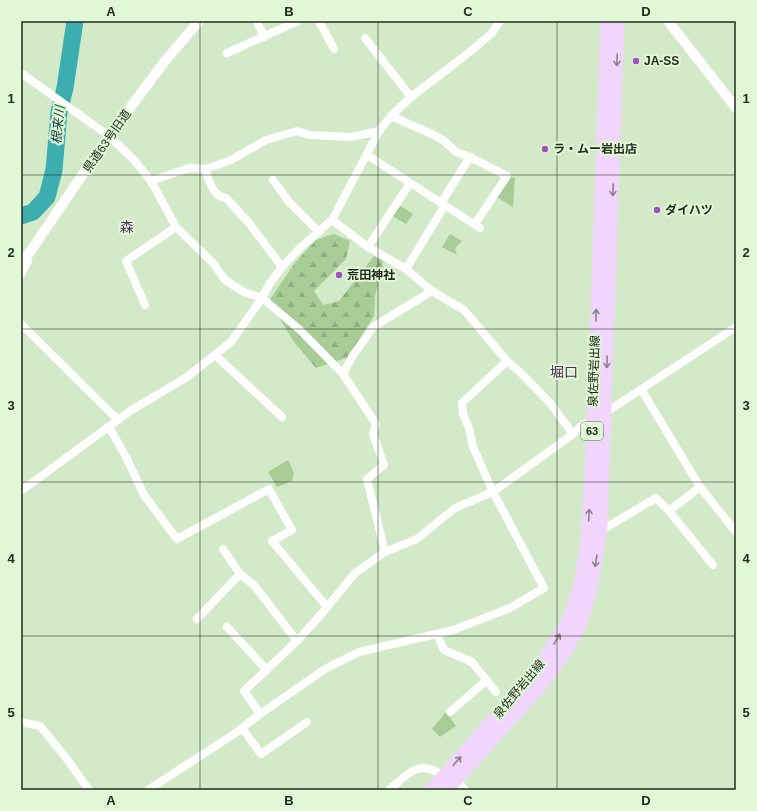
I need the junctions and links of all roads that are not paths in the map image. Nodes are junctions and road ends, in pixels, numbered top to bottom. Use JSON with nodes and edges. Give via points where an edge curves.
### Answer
{"nodes":[{"id":1,"x":199,"y":21,"type":"edge"},
{"id":2,"x":257,"y":21,"type":"edge"},
{"id":3,"x":298,"y":21,"type":"edge"},
{"id":4,"x":319,"y":21,"type":"edge"},
{"id":5,"x":500,"y":21,"type":"edge"},
{"id":6,"x":607,"y":21,"type":"edge"},
{"id":7,"x":618,"y":21,"type":"edge"},
{"id":8,"x":668,"y":21,"type":"edge"},
{"id":9,"x":264,"y":37,"type":"junction"},
{"id":10,"x":365,"y":38,"type":"dead end"},
{"id":11,"x":334,"y":49,"type":"dead end"},
{"id":12,"x":227,"y":54,"type":"dead end"},
{"id":13,"x":21,"y":73,"type":"edge"},
{"id":14,"x":411,"y":97,"type":"junction"},
{"id":15,"x":736,"y":108,"type":"edge"},
{"id":16,"x":391,"y":116,"type":"junction"},
{"id":17,"x":379,"y":131,"type":"junction"},
{"id":18,"x":109,"y":136,"type":"junction"},
{"id":19,"x":367,"y":155,"type":"junction"},
{"id":20,"x":470,"y":157,"type":"junction"},
{"id":21,"x":205,"y":169,"type":"junction"},
{"id":22,"x":273,"y":180,"type":"dead end"},
{"id":23,"x":151,"y":181,"type":"junction"},
{"id":24,"x":410,"y":183,"type":"junction"},
{"id":25,"x":443,"y":204,"type":"junction"},
{"id":26,"x":332,"y":220,"type":"junction"},
{"id":27,"x":176,"y":227,"type":"junction"},
{"id":28,"x":319,"y":232,"type":"junction"},
{"id":29,"x":41,"y":238,"type":"junction"},
{"id":30,"x":368,"y":247,"type":"junction"},
{"id":31,"x":21,"y":265,"type":"edge"},
{"id":32,"x":282,"y":267,"type":"junction"},
{"id":33,"x":406,"y":269,"type":"junction"},
{"id":34,"x":21,"y":274,"type":"edge"},
{"id":35,"x":432,"y":291,"type":"junction"},
{"id":36,"x":262,"y":298,"type":"junction"},
{"id":37,"x":145,"y":305,"type":"dead end"},
{"id":38,"x":21,"y":324,"type":"edge"},
{"id":39,"x":736,"y":327,"type":"edge"},
{"id":40,"x":215,"y":355,"type":"junction"},
{"id":41,"x":507,"y":361,"type":"junction"},
{"id":42,"x":343,"y":374,"type":"junction"},
{"id":43,"x":641,"y":389,"type":"junction"},
{"id":44,"x":605,"y":413,"type":"junction"},
{"id":45,"x":282,"y":417,"type":"dead end"},
{"id":46,"x":118,"y":420,"type":"junction"},
{"id":47,"x":593,"y":421,"type":"junction"},
{"id":48,"x":109,"y":427,"type":"junction"},
{"id":49,"x":573,"y":434,"type":"junction"},
{"id":50,"x":700,"y":487,"type":"junction"},
{"id":51,"x":21,"y":491,"type":"edge"},
{"id":52,"x":494,"y":492,"type":"junction"},
{"id":53,"x":669,"y":511,"type":"junction"},
{"id":54,"x":601,"y":527,"type":"junction"},
{"id":55,"x":736,"y":532,"type":"edge"},
{"id":56,"x":223,"y":549,"type":"dead end"},
{"id":57,"x":385,"y":552,"type":"junction"},
{"id":58,"x":713,"y":565,"type":"dead end"},
{"id":59,"x":240,"y":574,"type":"junction"},
{"id":60,"x":327,"y":607,"type":"junction"},
{"id":61,"x":197,"y":620,"type":"dead end"},
{"id":62,"x":227,"y":627,"type":"dead end"},
{"id":63,"x":437,"y":634,"type":"junction"},
{"id":64,"x":297,"y":641,"type":"junction"},
{"id":65,"x":267,"y":670,"type":"junction"},
{"id":66,"x":487,"y":680,"type":"junction"},
{"id":67,"x":496,"y":692,"type":"dead end"},
{"id":68,"x":450,"y":712,"type":"dead end"},
{"id":69,"x":260,"y":714,"type":"junction"},
{"id":70,"x":21,"y":722,"type":"edge"},
{"id":71,"x":307,"y":722,"type":"dead end"},
{"id":72,"x":242,"y":728,"type":"junction"},
{"id":73,"x":443,"y":776,"type":"junction"},
{"id":74,"x":461,"y":785,"type":"edge"},
{"id":75,"x":89,"y":790,"type":"edge"},
{"id":76,"x":148,"y":790,"type":"edge"},
{"id":77,"x":390,"y":790,"type":"edge"},
{"id":78,"x":432,"y":790,"type":"edge"},
{"id":79,"x":447,"y":790,"type":"edge"}],
"edges":[{"from":1,"to":18,"type":"street","name":"県道63号旧道","via":[[165,61]]},
{"from":2,"to":9,"type":"street"},
{"from":3,"to":9,"type":"street"},
{"from":4,"to":11,"type":"street"},
{"from":5,"to":14,"type":"street","via":[[491,34]]},
{"from":47,"to":6,"type":"main road","name":"泉佐野岩出線","number":"63","one_way":true},
{"from":7,"to":44,"type":"main road","name":"泉佐野岩出線","number":"63","one_way":true},
{"from":8,"to":15,"type":"street"},
{"from":9,"to":12,"type":"street"},
{"from":10,"to":14,"type":"street"},
{"from":13,"to":18,"type":"street"},
{"from":14,"to":16,"type":"street"},
{"from":16,"to":17,"type":"street"},
{"from":16,"to":20,"type":"street","via":[[434,134],[456,152]]},
{"from":17,"to":19,"type":"street"},
{"from":17,"to":21,"type":"street","via":[[351,137],[310,135],[297,131],[266,140],[229,161]]},
{"from":18,"to":23,"type":"street"},
{"from":18,"to":29,"type":"street","name":"県道63号旧道"},
{"from":19,"to":24,"type":"street"},
{"from":19,"to":26,"type":"street"},
{"from":20,"to":25,"type":"street"},
{"from":20,"to":25,"type":"street","via":[[507,176],[478,226]]},
{"from":21,"to":23,"type":"street","via":[[189,168]]},
{"from":21,"to":32,"type":"street","via":[[214,191],[226,198],[245,218]]},
{"from":22,"to":28,"type":"street","via":[[289,202]]},
{"from":23,"to":27,"type":"street"},
{"from":24,"to":25,"type":"street"},
{"from":24,"to":30,"type":"street"},
{"from":25,"to":33,"type":"street"},
{"from":26,"to":28,"type":"street"},
{"from":26,"to":30,"type":"street"},
{"from":27,"to":36,"type":"street","via":[[213,262],[225,280],[244,292]]},
{"from":27,"to":37,"type":"street","via":[[126,260]]},
{"from":28,"to":32,"type":"street"},
{"from":29,"to":31,"type":"street","name":"県道63号旧道"},
{"from":29,"to":34,"type":"street"},
{"from":30,"to":33,"type":"street"},
{"from":32,"to":36,"type":"street"},
{"from":33,"to":35,"type":"street"},
{"from":35,"to":41,"type":"street","via":[[464,310]]},
{"from":35,"to":42,"type":"street","via":[[373,327]]},
{"from":36,"to":40,"type":"street","via":[[231,342]]},
{"from":36,"to":42,"type":"street","via":[[300,330]]},
{"from":38,"to":46,"type":"street"},
{"from":39,"to":43,"type":"street"},
{"from":40,"to":45,"type":"street"},
{"from":40,"to":46,"type":"street","via":[[187,377]]},
{"from":41,"to":49,"type":"street","via":[[550,403]]},
{"from":41,"to":52,"type":"street","via":[[462,403],[473,447]]},
{"from":42,"to":57,"type":"street","via":[[376,424],[373,434],[384,465],[368,479]]},
{"from":43,"to":44,"type":"street"},
{"from":43,"to":50,"type":"street"},
{"from":44,"to":47,"type":"street"},
{"from":44,"to":54,"type":"main road","name":"泉佐野岩出線","number":"63"},
{"from":46,"to":48,"type":"street"},
{"from":47,"to":49,"type":"street","via":[[583,424]]},
{"from":73,"to":47,"type":"main road","name":"泉佐野岩出線","number":"63","one_way":true,"via":[[538,669],[569,619],[580,584],[587,542]]},
{"from":48,"to":51,"type":"street"},
{"from":48,"to":60,"type":"street","via":[[144,495],[177,539],[269,489],[292,530],[272,541]]},
{"from":49,"to":52,"type":"street"},
{"from":50,"to":53,"type":"street"},
{"from":50,"to":55,"type":"street"},
{"from":52,"to":57,"type":"street","via":[[455,508],[417,539]]},
{"from":52,"to":63,"type":"street","via":[[544,588],[510,608]]},
{"from":53,"to":54,"type":"street","via":[[656,498],[608,527]]},
{"from":53,"to":58,"type":"street"},
{"from":54,"to":74,"type":"main road","name":"泉佐野岩出線","number":"63","one_way":true,"via":[[591,590],[578,628],[560,660]]},
{"from":56,"to":59,"type":"street"},
{"from":57,"to":60,"type":"street","via":[[355,573]]},
{"from":59,"to":61,"type":"street"},
{"from":59,"to":64,"type":"street","via":[[254,585]]},
{"from":60,"to":64,"type":"street"},
{"from":62,"to":65,"type":"street"},
{"from":63,"to":66,"type":"street","via":[[444,650],[472,662]]},
{"from":63,"to":69,"type":"street","via":[[359,652],[325,669]]},
{"from":64,"to":65,"type":"street"},
{"from":65,"to":69,"type":"street","via":[[244,691]]},
{"from":66,"to":67,"type":"street"},
{"from":66,"to":68,"type":"street"},
{"from":69,"to":72,"type":"street"},
{"from":70,"to":75,"type":"street","via":[[40,726]]},
{"from":71,"to":72,"type":"street","via":[[261,754]]},
{"from":72,"to":76,"type":"street"},
{"from":73,"to":77,"type":"street","via":[[435,770],[420,768],[408,773]]},
{"from":73,"to":78,"type":"main road","name":"泉佐野岩出線","number":"63"},
{"from":74,"to":79,"type":"main road","name":"泉佐野岩出線","number":"63"}]}
